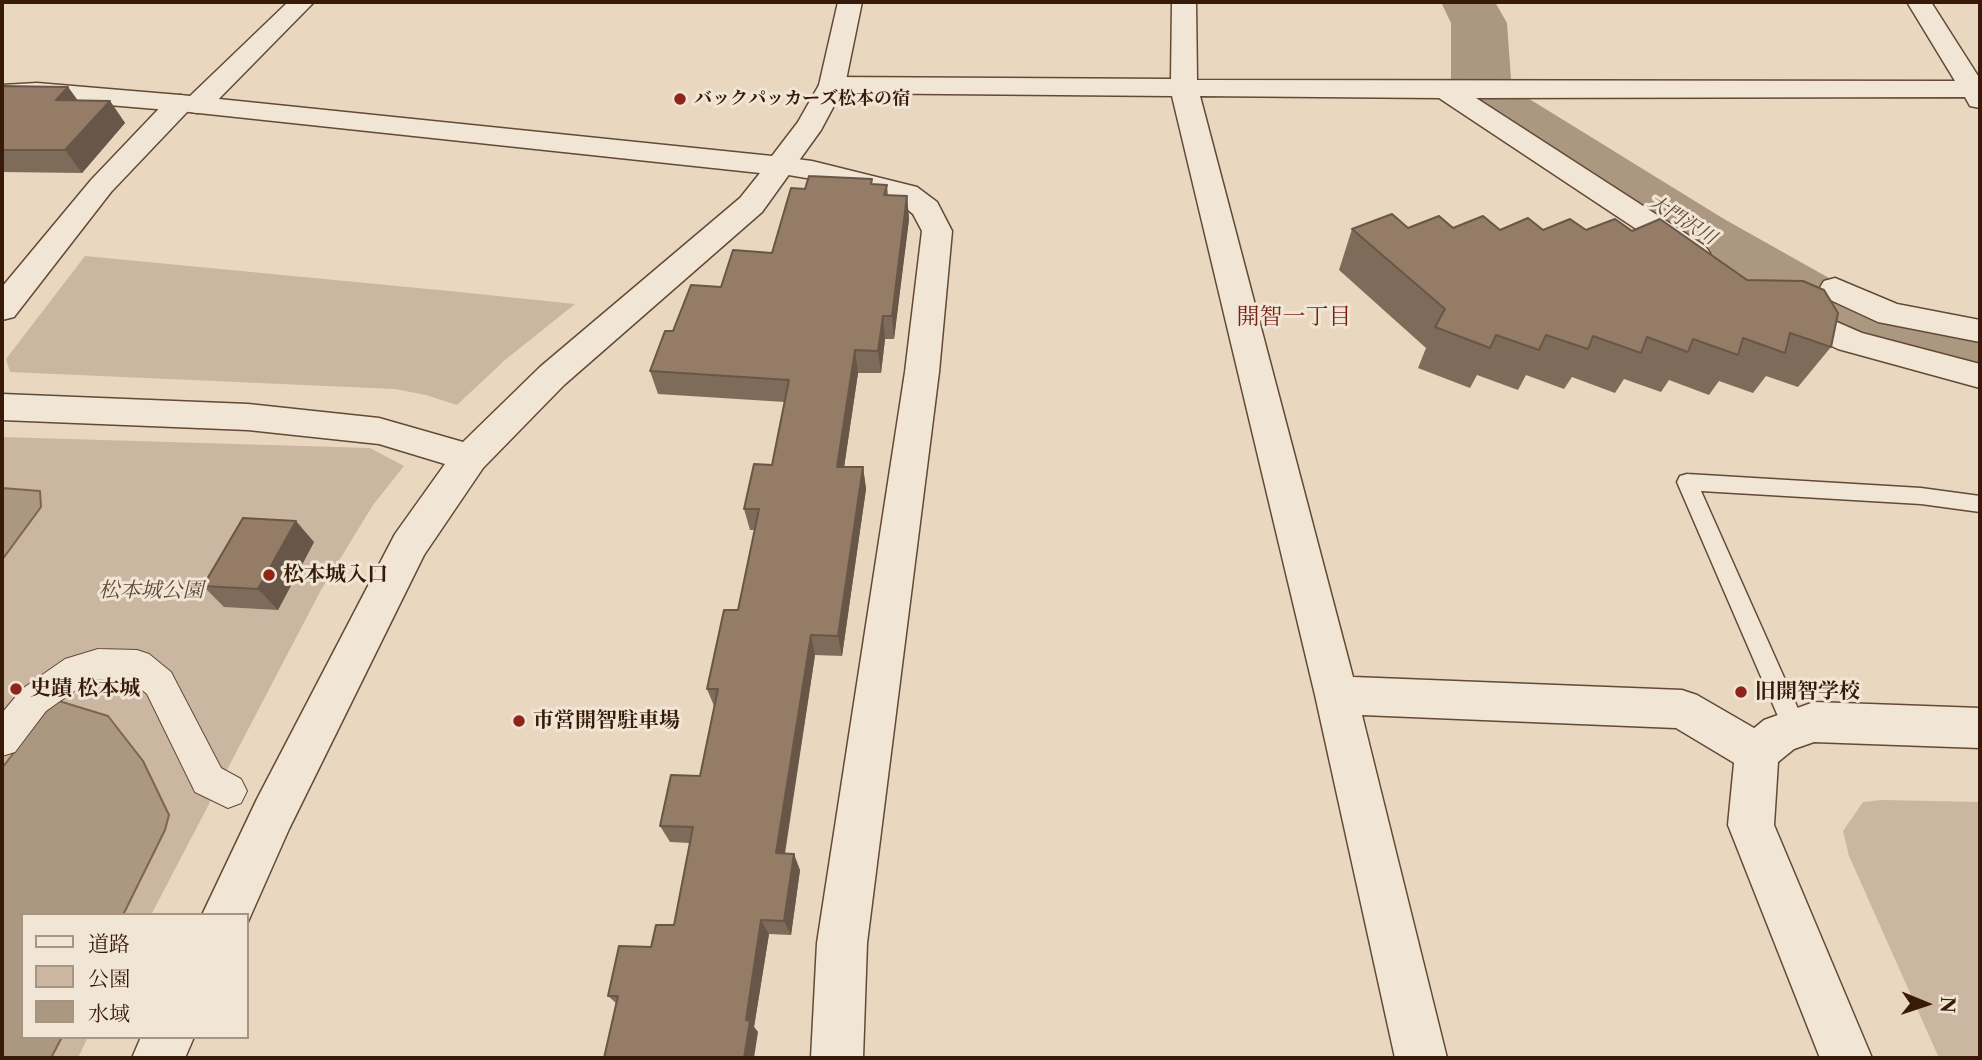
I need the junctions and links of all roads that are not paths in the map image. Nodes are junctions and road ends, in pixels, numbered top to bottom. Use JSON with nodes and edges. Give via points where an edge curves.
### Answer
{"nodes":[{"id":1,"x":302,"y":2,"type":"edge"},
{"id":2,"x":850,"y":2,"type":"edge"},
{"id":3,"x":1184,"y":2,"type":"edge"},
{"id":4,"x":1919,"y":2,"type":"edge"},
{"id":5,"x":832,"y":85,"type":"junction"},
{"id":6,"x":1184,"y":88,"type":"junction"},
{"id":7,"x":1456,"y":89,"type":"junction"},
{"id":8,"x":2,"y":93,"type":"edge"},
{"id":9,"x":1978,"y":93,"type":"edge"},
{"id":10,"x":188,"y":104,"type":"junction"},
{"id":11,"x":781,"y":166,"type":"junction"},
{"id":12,"x":1723,"y":272,"type":"edge"},
{"id":13,"x":1835,"y":289,"type":"dead end"},
{"id":14,"x":1758,"y":295,"type":"edge"},
{"id":15,"x":2,"y":309,"type":"edge"},
{"id":16,"x":1980,"y":331,"type":"edge"},
{"id":17,"x":1980,"y":376,"type":"edge"},
{"id":18,"x":2,"y":407,"type":"edge"},
{"id":19,"x":470,"y":458,"type":"junction"},
{"id":20,"x":1980,"y":504,"type":"edge"},
{"id":21,"x":1336,"y":695,"type":"junction"},
{"id":22,"x":1980,"y":728,"type":"edge"},
{"id":23,"x":1794,"y":729,"type":"junction"},
{"id":24,"x":2,"y":740,"type":"edge"},
{"id":25,"x":1756,"y":753,"type":"junction"},
{"id":26,"x":228,"y":791,"type":"dead end"},
{"id":27,"x":227,"y":913,"type":"edge"},
{"id":28,"x":167,"y":1039,"type":"edge"},
{"id":29,"x":158,"y":1058,"type":"edge"},
{"id":30,"x":836,"y":1058,"type":"edge"},
{"id":31,"x":1421,"y":1058,"type":"edge"},
{"id":32,"x":1846,"y":1058,"type":"edge"}],
"edges":[{"from":1,"to":10,"type":"street"},
{"from":2,"to":5,"type":"street"},
{"from":3,"to":6,"type":"street"},
{"from":4,"to":9,"type":"street"},
{"from":5,"to":6,"type":"street"},
{"from":5,"to":11,"type":"street"},
{"from":6,"to":7,"type":"street"},
{"from":6,"to":21,"type":"street"},
{"from":7,"to":9,"type":"street"},
{"from":7,"to":12,"type":"street"},
{"from":8,"to":10,"type":"street","via":[[37,91]]},
{"from":10,"to":11,"type":"street"},
{"from":10,"to":15,"type":"street","via":[[101,186]]},
{"from":11,"to":19,"type":"street","via":[[751,205],[551,376]]},
{"from":11,"to":30,"type":"street","via":[[906,193],[926,209],[937,231],[920,386],[842,943]]},
{"from":13,"to":16,"type":"street","via":[[1890,314]]},
{"from":14,"to":17,"type":"street","via":[[1850,341]]},
{"from":18,"to":19,"type":"street","via":[[248,416],[379,431]]},
{"from":19,"to":27,"type":"street","via":[[410,545]]},
{"from":20,"to":23,"type":"lane","via":[[1921,496],[1687,482]]},
{"from":21,"to":25,"type":"street","via":[[1682,709]]},
{"from":21,"to":31,"type":"street"},
{"from":22,"to":23,"type":"street","via":[[1814,722]]},
{"from":23,"to":25,"type":"street","via":[[1779,734]]},
{"from":24,"to":26,"type":"street","via":[[34,700],[77,670],[98,663],[136,665],[159,683],[208,780]]},
{"from":25,"to":32,"type":"street","via":[[1751,825]]},
{"from":28,"to":29,"type":"street"}]}
